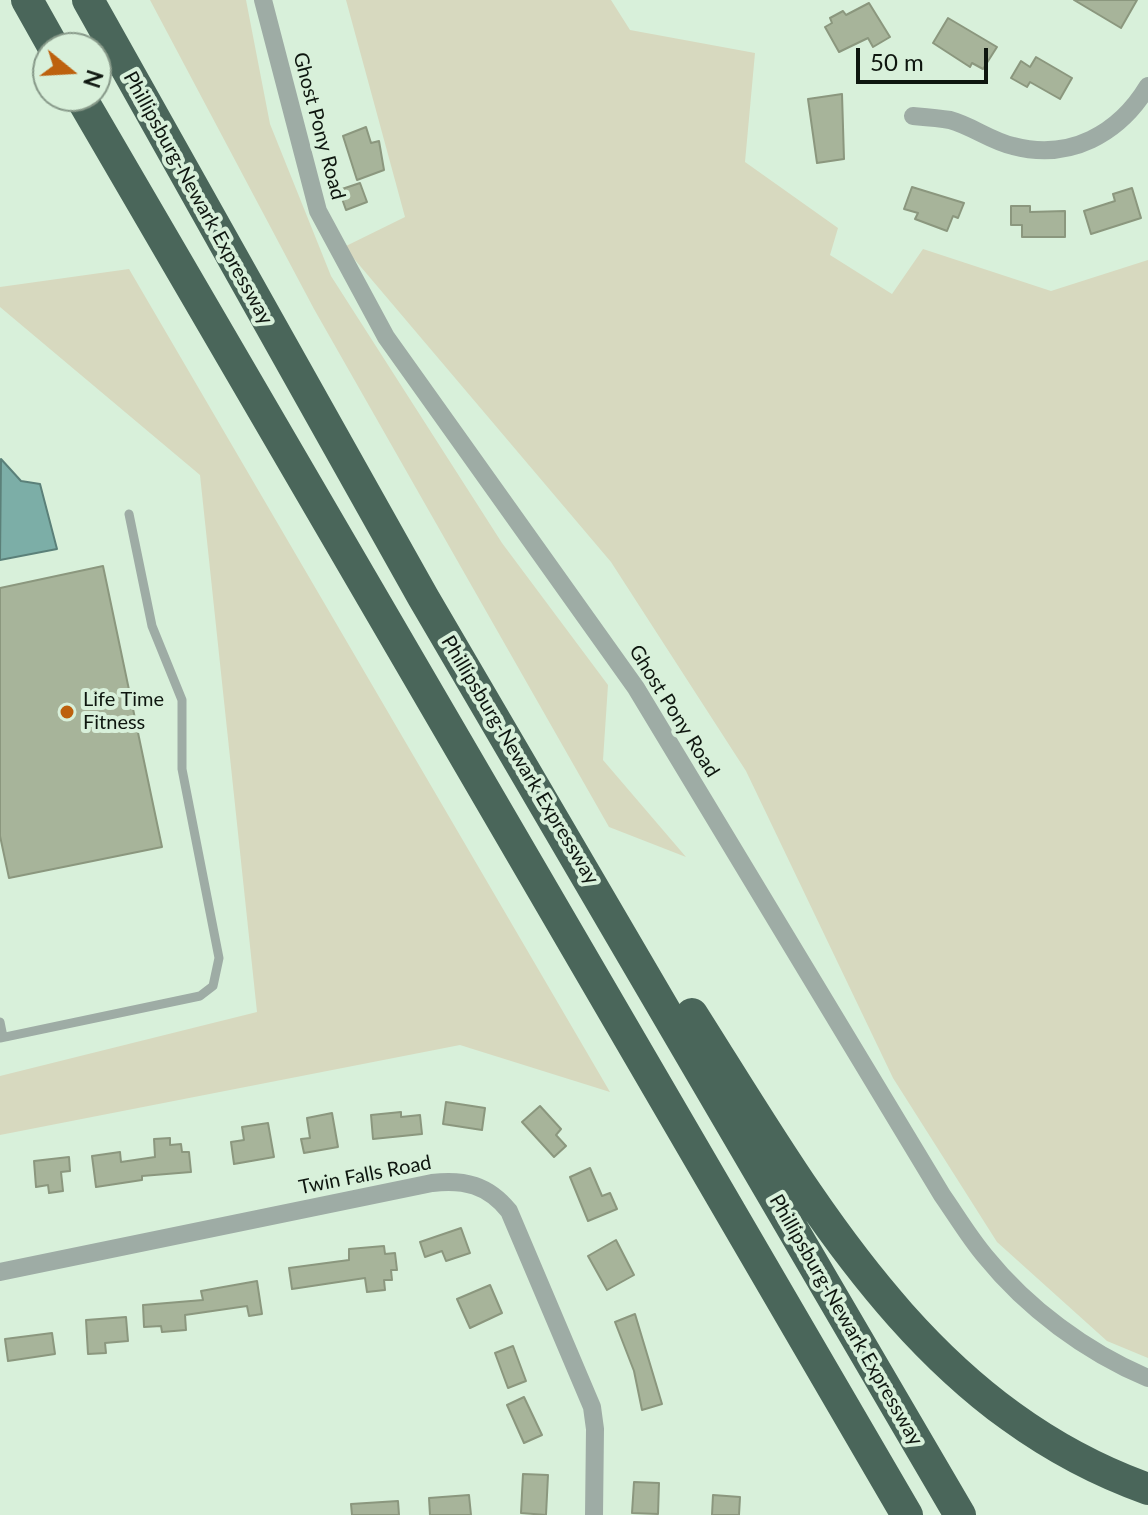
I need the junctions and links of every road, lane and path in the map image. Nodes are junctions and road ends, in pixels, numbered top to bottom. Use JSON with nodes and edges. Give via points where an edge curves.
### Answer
{"nodes":[{"id":1,"x":27,"y":0,"type":"edge"},
{"id":2,"x":88,"y":0,"type":"edge"},
{"id":3,"x":263,"y":0,"type":"edge"},
{"id":4,"x":45,"y":32,"type":"edge"},
{"id":5,"x":1148,"y":86,"type":"edge"},
{"id":6,"x":89,"y":112,"type":"edge"},
{"id":7,"x":913,"y":116,"type":"dead end"},
{"id":8,"x":129,"y":514,"type":"dead end"},
{"id":9,"x":601,"y":898,"type":"junction"},
{"id":10,"x":0,"y":1022,"type":"edge"},
{"id":11,"x":1,"y":1037,"type":"edge"},
{"id":12,"x":0,"y":1272,"type":"edge"},
{"id":13,"x":1148,"y":1378,"type":"edge"},
{"id":14,"x":1148,"y":1489,"type":"edge"},
{"id":15,"x":594,"y":1515,"type":"edge"},
{"id":16,"x":907,"y":1515,"type":"edge"},
{"id":17,"x":960,"y":1515,"type":"edge"}],
"edges":[{"from":1,"to":4,"type":"highway"},
{"from":2,"to":9,"type":"highway","name":"Phillipsburg-Newark Expressway","via":[[423,597]]},
{"from":3,"to":13,"type":"street","name":"Ghost Pony Road","via":[[318,211],[386,337],[636,688],[942,1195],[984,1255],[1054,1322]]},
{"from":5,"to":7,"type":"street","via":[[1118,125],[1062,149],[1014,146],[952,121]]},
{"from":6,"to":16,"type":"highway"},
{"from":8,"to":11,"type":"lane","via":[[152,626],[182,700],[182,769],[219,966],[213,986],[200,996]]},
{"from":9,"to":14,"type":"highway","via":[[668,976],[807,1194],[895,1311],[969,1384],[1024,1427],[1067,1454]]},
{"from":9,"to":17,"type":"highway","name":"Phillipsburg-Newark Expressway"},
{"from":10,"to":11,"type":"lane"},
{"from":12,"to":15,"type":"street","name":"Twin Falls Road","via":[[432,1183],[483,1188],[509,1211],[592,1407]]}]}
